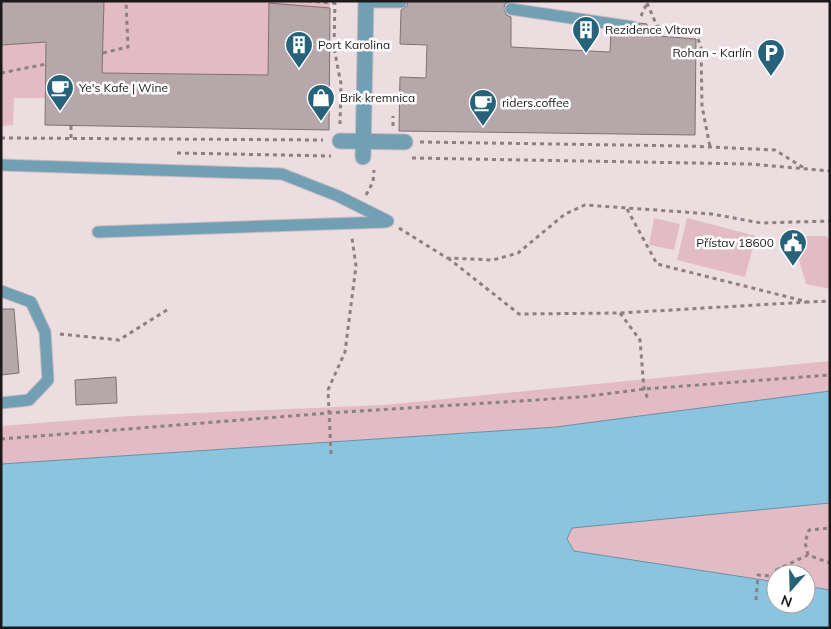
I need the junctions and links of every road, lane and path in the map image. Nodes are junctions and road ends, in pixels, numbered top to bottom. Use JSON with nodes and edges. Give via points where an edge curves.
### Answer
{"nodes":[{"id":1,"x":126,"y":1,"type":"edge"},
{"id":2,"x":308,"y":1,"type":"edge"},
{"id":3,"x":366,"y":1,"type":"edge"},
{"id":4,"x":335,"y":2,"type":"edge"},
{"id":5,"x":401,"y":2,"type":"edge"},
{"id":6,"x":648,"y":2,"type":"edge"},
{"id":7,"x":511,"y":9,"type":"dead end"},
{"id":8,"x":641,"y":16,"type":"dead end"},
{"id":9,"x":633,"y":27,"type":"dead end"},
{"id":10,"x":103,"y":53,"type":"dead end"},
{"id":11,"x":46,"y":64,"type":"dead end"},
{"id":12,"x":1,"y":74,"type":"edge"},
{"id":13,"x":393,"y":116,"type":"dead end"},
{"id":14,"x":71,"y":126,"type":"dead end"},
{"id":15,"x":1,"y":138,"type":"edge"},
{"id":16,"x":71,"y":138,"type":"junction"},
{"id":17,"x":340,"y":140,"type":"junction"},
{"id":18,"x":363,"y":141,"type":"junction"},
{"id":19,"x":405,"y":142,"type":"junction"},
{"id":20,"x":710,"y":147,"type":"junction"},
{"id":21,"x":363,"y":157,"type":"dead end"},
{"id":22,"x":1,"y":165,"type":"edge"},
{"id":23,"x":806,"y":169,"type":"dead end"},
{"id":24,"x":373,"y":182,"type":"dead end"},
{"id":25,"x":360,"y":207,"type":"junction"},
{"id":26,"x":627,"y":208,"type":"junction"},
{"id":27,"x":830,"y":221,"type":"edge"},
{"id":28,"x":388,"y":222,"type":"junction"},
{"id":29,"x":355,"y":223,"type":"junction"},
{"id":30,"x":98,"y":232,"type":"dead end"},
{"id":31,"x":448,"y":258,"type":"junction"},
{"id":32,"x":1,"y":291,"type":"edge"},
{"id":33,"x":830,"y":301,"type":"edge"},
{"id":34,"x":808,"y":302,"type":"junction"},
{"id":35,"x":170,"y":308,"type":"dead end"},
{"id":36,"x":620,"y":313,"type":"junction"},
{"id":37,"x":45,"y":332,"type":"junction"},
{"id":38,"x":830,"y":374,"type":"edge"},
{"id":39,"x":644,"y":389,"type":"junction"},
{"id":40,"x":648,"y":399,"type":"dead end"},
{"id":41,"x":1,"y":403,"type":"edge"},
{"id":42,"x":329,"y":413,"type":"junction"},
{"id":43,"x":1,"y":439,"type":"edge"},
{"id":44,"x":331,"y":454,"type":"dead end"},
{"id":45,"x":830,"y":528,"type":"edge"},
{"id":46,"x":808,"y":555,"type":"junction"},
{"id":47,"x":830,"y":563,"type":"edge"},
{"id":48,"x":756,"y":600,"type":"dead end"}],
"edges":[{"from":1,"to":10,"type":"path","via":[[128,47]]},
{"from":2,"to":4,"type":"path"},
{"from":3,"to":5,"type":"lane"},
{"from":3,"to":18,"type":"street"},
{"from":4,"to":17,"type":"path","via":[[334,48],[341,84]]},
{"from":6,"to":8,"type":"path"},
{"from":6,"to":20,"type":"path","via":[[657,26],[696,31],[701,47],[702,106]]},
{"from":7,"to":9,"type":"lane"},
{"from":11,"to":12,"type":"path"},
{"from":13,"to":19,"type":"path","via":[[393,132],[405,136]]},
{"from":14,"to":16,"type":"path"},
{"from":15,"to":16,"type":"path"},
{"from":16,"to":17,"type":"path"},
{"from":17,"to":18,"type":"street"},
{"from":18,"to":19,"type":"street"},
{"from":18,"to":21,"type":"street"},
{"from":19,"to":20,"type":"path"},
{"from":20,"to":23,"type":"path","via":[[776,150]]},
{"from":22,"to":25,"type":"lane","via":[[282,174]]},
{"from":24,"to":25,"type":"path"},
{"from":25,"to":28,"type":"lane"},
{"from":26,"to":27,"type":"path","via":[[712,214],[761,223]]},
{"from":26,"to":31,"type":"path","via":[[585,205],[565,214],[518,253],[493,260]]},
{"from":26,"to":34,"type":"path","via":[[657,264]]},
{"from":28,"to":29,"type":"lane"},
{"from":28,"to":31,"type":"path"},
{"from":29,"to":30,"type":"lane"},
{"from":29,"to":42,"type":"path","via":[[352,237],[356,266],[345,352],[328,390]]},
{"from":31,"to":36,"type":"path","via":[[519,314]]},
{"from":32,"to":37,"type":"lane","via":[[31,302]]},
{"from":33,"to":34,"type":"path"},
{"from":34,"to":36,"type":"path"},
{"from":35,"to":37,"type":"path","via":[[118,340]]},
{"from":36,"to":39,"type":"path","via":[[640,340]]},
{"from":37,"to":41,"type":"lane","via":[[48,380],[29,400]]},
{"from":38,"to":39,"type":"path"},
{"from":39,"to":40,"type":"path"},
{"from":39,"to":42,"type":"path","via":[[581,397]]},
{"from":42,"to":43,"type":"path"},
{"from":42,"to":44,"type":"path"},
{"from":45,"to":46,"type":"path","via":[[809,530],[804,542]]},
{"from":46,"to":47,"type":"path"},
{"from":46,"to":48,"type":"path","via":[[776,570],[775,576],[758,575]]}]}
